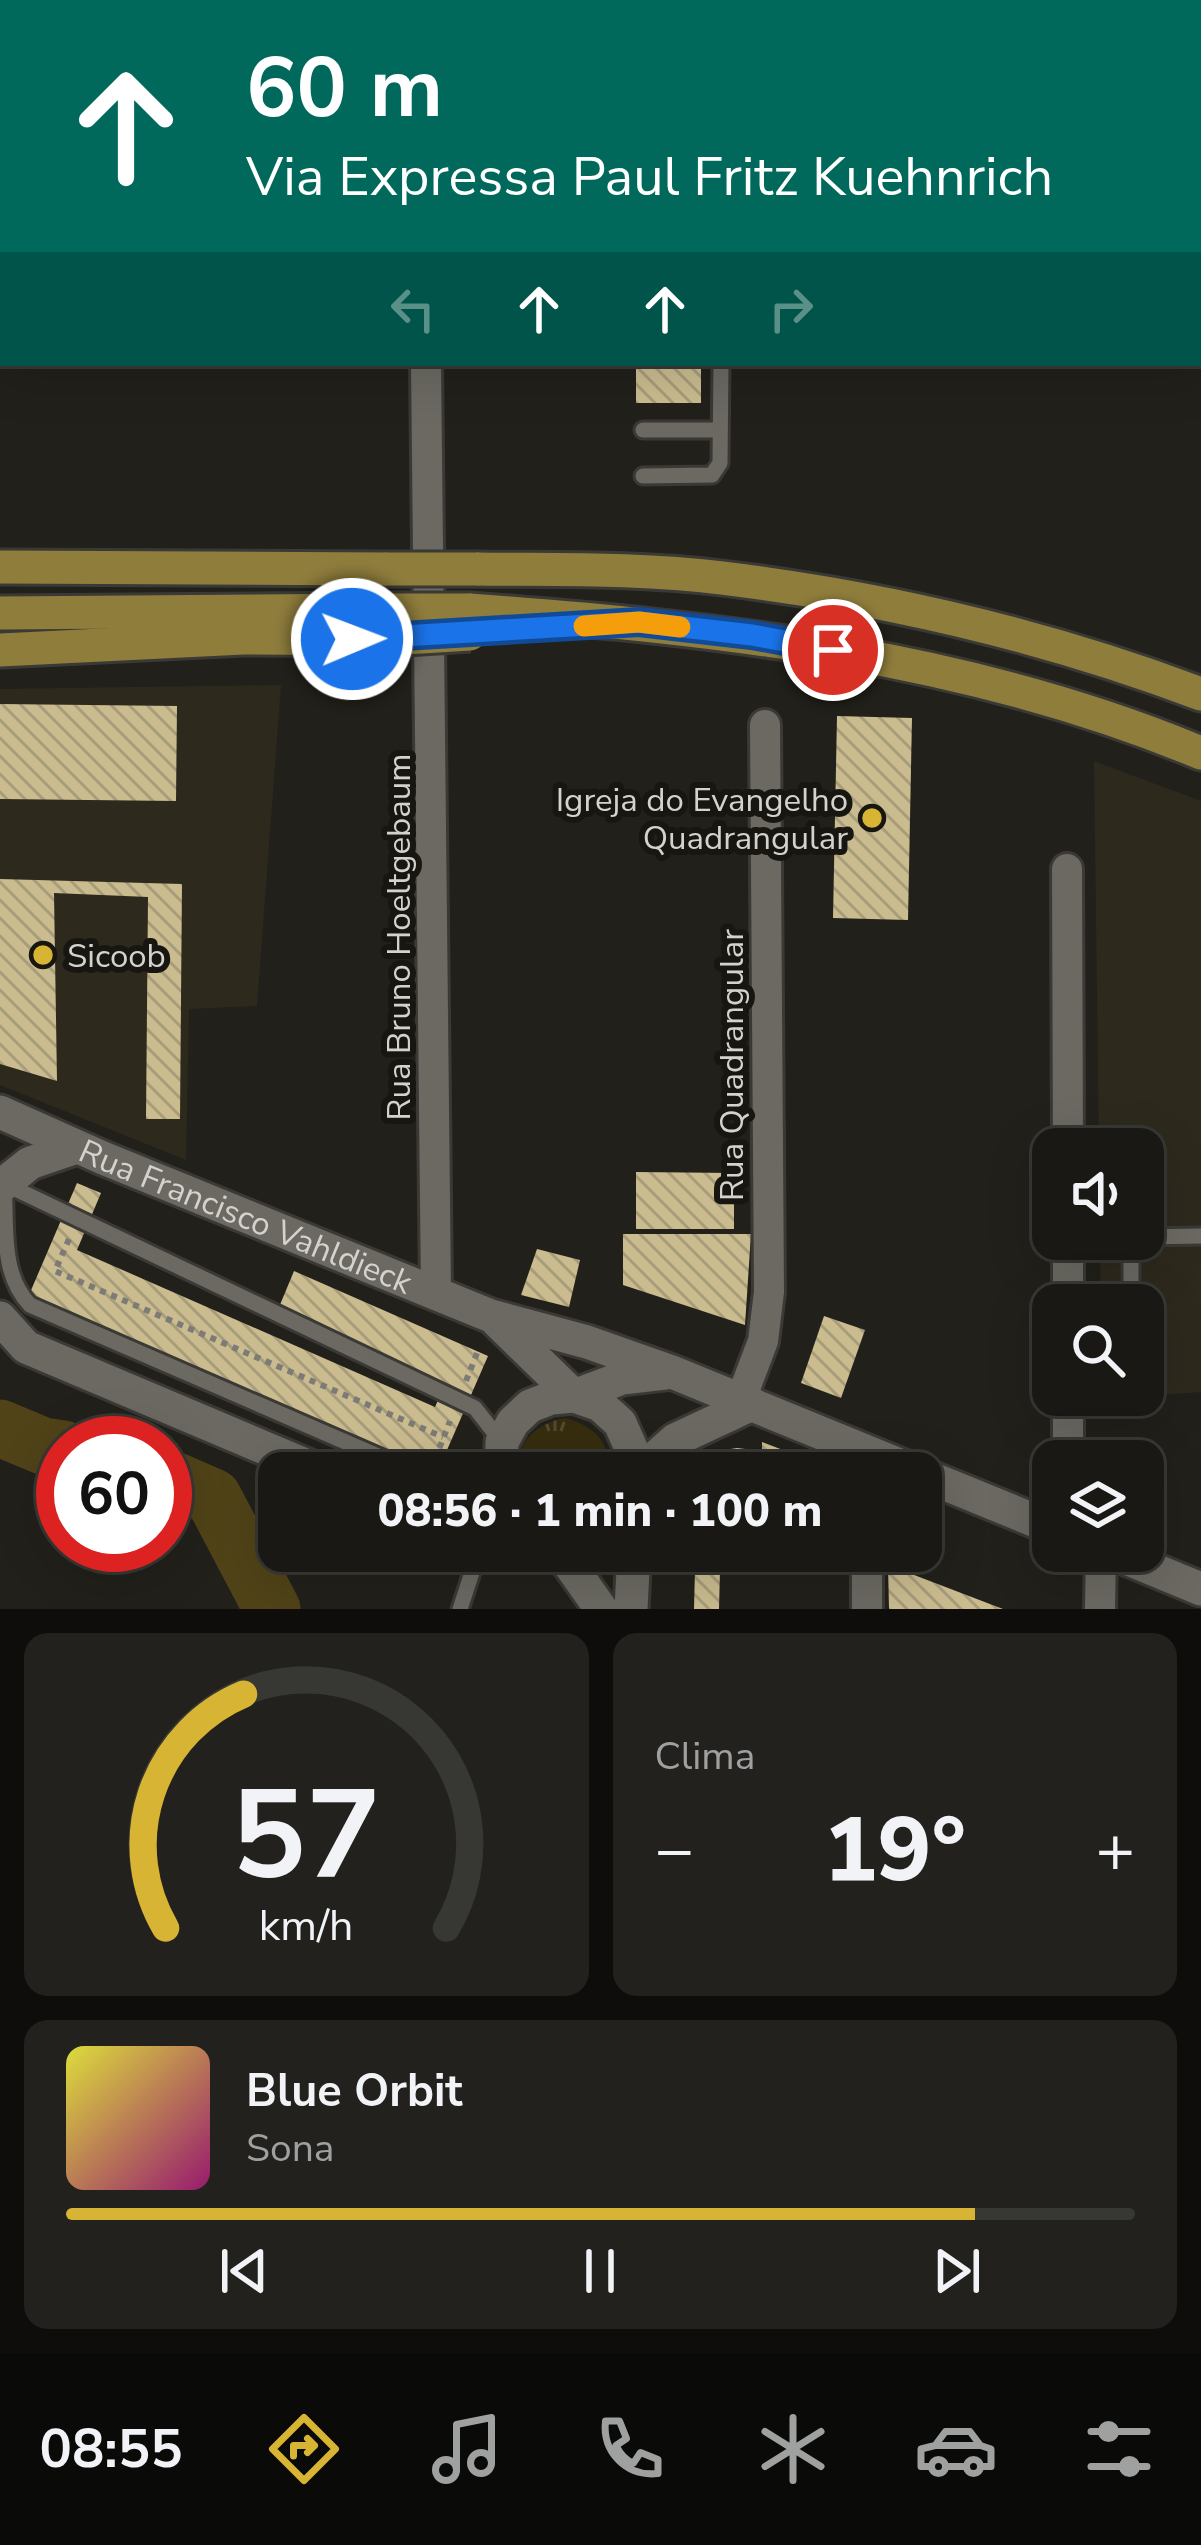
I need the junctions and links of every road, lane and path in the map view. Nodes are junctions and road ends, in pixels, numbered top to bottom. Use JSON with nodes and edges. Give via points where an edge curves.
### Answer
{"nodes":[{"id":1,"x":426,"y":366,"type":"edge"},
{"id":2,"x":721,"y":366,"type":"edge"},
{"id":3,"x":643,"y":430,"type":"dead end"},
{"id":4,"x":720,"y":430,"type":"junction"},
{"id":5,"x":643,"y":476,"type":"dead end"},
{"id":6,"x":0,"y":567,"type":"edge"},
{"id":7,"x":0,"y":613,"type":"edge"},
{"id":8,"x":382,"y":624,"type":"junction"},
{"id":9,"x":0,"y":650,"type":"edge"},
{"id":10,"x":1201,"y":694,"type":"edge"},
{"id":11,"x":764,"y":725,"type":"dead end"},
{"id":12,"x":1201,"y":753,"type":"edge"},
{"id":13,"x":1067,"y":869,"type":"dead end"},
{"id":14,"x":0,"y":1112,"type":"edge"},
{"id":15,"x":1068,"y":1128,"type":"edge"},
{"id":16,"x":77,"y":1147,"type":"junction"},
{"id":17,"x":1,"y":1184,"type":"edge"},
{"id":18,"x":77,"y":1220,"type":"junction"},
{"id":19,"x":1201,"y":1236,"type":"edge"},
{"id":20,"x":1164,"y":1237,"type":"edge"},
{"id":21,"x":436,"y":1294,"type":"junction"},
{"id":22,"x":491,"y":1316,"type":"junction"},
{"id":23,"x":0,"y":1318,"type":"edge"},
{"id":24,"x":672,"y":1372,"type":"junction"},
{"id":25,"x":574,"y":1396,"type":"junction"},
{"id":26,"x":746,"y":1402,"type":"junction"},
{"id":27,"x":443,"y":1437,"type":"dead end"},
{"id":28,"x":274,"y":1452,"type":"edge"},
{"id":29,"x":369,"y":1452,"type":"edge"},
{"id":30,"x":495,"y":1452,"type":"edge"},
{"id":31,"x":501,"y":1452,"type":"edge"},
{"id":32,"x":632,"y":1452,"type":"edge"},
{"id":33,"x":660,"y":1452,"type":"edge"},
{"id":34,"x":847,"y":1452,"type":"edge"},
{"id":35,"x":942,"y":1482,"type":"edge"},
{"id":36,"x":1032,"y":1519,"type":"edge"},
{"id":37,"x":472,"y":1572,"type":"edge"},
{"id":38,"x":575,"y":1572,"type":"edge"},
{"id":39,"x":633,"y":1572,"type":"edge"},
{"id":40,"x":867,"y":1572,"type":"edge"},
{"id":41,"x":1103,"y":1572,"type":"edge"},
{"id":42,"x":1158,"y":1572,"type":"edge"},
{"id":43,"x":1201,"y":1589,"type":"edge"},
{"id":44,"x":460,"y":1609,"type":"edge"},
{"id":45,"x":601,"y":1609,"type":"edge"},
{"id":46,"x":631,"y":1609,"type":"edge"},
{"id":47,"x":867,"y":1609,"type":"edge"},
{"id":48,"x":1100,"y":1609,"type":"edge"}],
"edges":[{"from":1,"to":21,"type":"street","name":"Rua Bruno Hoeltgebaum"},
{"from":2,"to":4,"type":"lane"},
{"from":3,"to":4,"type":"lane"},
{"from":4,"to":5,"type":"lane","via":[[712,475]]},
{"from":6,"to":10,"type":"main road","bridge":true,"via":[[610,570],[720,578],[867,600],[1103,657]]},
{"from":7,"to":8,"type":"main road"},
{"from":8,"to":9,"type":"main road"},
{"from":8,"to":12,"type":"main road","bridge":true,"via":[[639,622],[772,639],[1039,695]]},
{"from":11,"to":26,"type":"street","name":"Rua Quadrangular","via":[[769,1292]]},
{"from":13,"to":15,"type":"street"},
{"from":14,"to":16,"type":"main road","name":"Rua Francisco Vahldieck"},
{"from":16,"to":17,"type":"main road","via":[[30,1163]]},
{"from":16,"to":21,"type":"main road","name":"Rua Francisco Vahldieck"},
{"from":17,"to":18,"type":"lane"},
{"from":17,"to":29,"type":"lane","via":[[8,1267],[30,1305]]},
{"from":18,"to":27,"type":"path","via":[[56,1271]]},
{"from":18,"to":30,"type":"lane","via":[[475,1408],[490,1422]]},
{"from":19,"to":20,"type":"lane"},
{"from":21,"to":22,"type":"main road","name":"Rua Francisco Vahldieck"},
{"from":22,"to":24,"type":"main road","name":"Rua Francisco Vahldieck"},
{"from":22,"to":25,"type":"main road","name":"Rua Francisco Vahldieck"},
{"from":23,"to":28,"type":"main road","via":[[26,1347]]},
{"from":24,"to":25,"type":"main road","via":[[622,1378]]},
{"from":24,"to":26,"type":"main road","name":"Rua Francisco Vahldieck"},
{"from":25,"to":31,"type":"main road","via":[[530,1406]]},
{"from":25,"to":32,"type":"main road","name":"Rua Francisco Vahldieck","via":[[620,1423]]},
{"from":26,"to":33,"type":"main road"},
{"from":26,"to":34,"type":"main road","name":"Rua Francisco Vahldieck"},
{"from":35,"to":36,"type":"main road","name":"Rua Francisco Vahldieck"},
{"from":37,"to":44,"type":"lane"},
{"from":38,"to":45,"type":"main road"},
{"from":39,"to":46,"type":"main road"},
{"from":40,"to":47,"type":"street"},
{"from":41,"to":48,"type":"street"},
{"from":42,"to":43,"type":"main road"}]}
